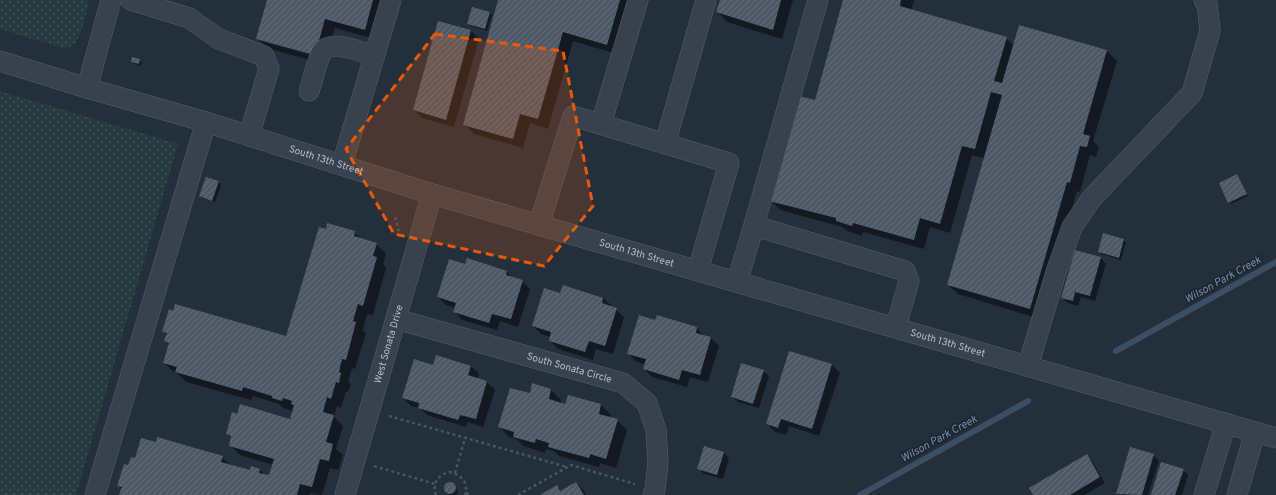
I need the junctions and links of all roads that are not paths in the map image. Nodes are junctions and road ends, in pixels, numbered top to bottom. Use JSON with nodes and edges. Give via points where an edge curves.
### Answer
{"nodes":[{"id":1,"x":111,"y":0,"type":"edge"},
{"id":2,"x":131,"y":0,"type":"edge"},
{"id":3,"x":391,"y":0,"type":"edge"},
{"id":4,"x":638,"y":0,"type":"edge"},
{"id":5,"x":706,"y":0,"type":"edge"},
{"id":6,"x":818,"y":0,"type":"edge"},
{"id":7,"x":1204,"y":0,"type":"edge"},
{"id":8,"x":374,"y":56,"type":"junction"},
{"id":9,"x":0,"y":61,"type":"edge"},
{"id":10,"x":87,"y":88,"type":"junction"},
{"id":11,"x":309,"y":91,"type":"dead end"},
{"id":12,"x":206,"y":122,"type":"junction"},
{"id":13,"x":601,"y":124,"type":"junction"},
{"id":14,"x":249,"y":136,"type":"junction"},
{"id":15,"x":665,"y":144,"type":"junction"},
{"id":16,"x":342,"y":165,"type":"junction"},
{"id":17,"x":432,"y":194,"type":"junction"},
{"id":18,"x":539,"y":225,"type":"junction"},
{"id":19,"x":752,"y":232,"type":"junction"},
{"id":20,"x":698,"y":270,"type":"junction"},
{"id":21,"x":737,"y":282,"type":"junction"},
{"id":22,"x":396,"y":319,"type":"junction"},
{"id":23,"x":896,"y":328,"type":"junction"},
{"id":24,"x":1028,"y":366,"type":"junction"},
{"id":25,"x":1226,"y":423,"type":"junction"},
{"id":26,"x":1255,"y":432,"type":"junction"},
{"id":27,"x":1276,"y":438,"type":"edge"},
{"id":28,"x":654,"y":492,"type":"edge"},
{"id":29,"x":95,"y":495,"type":"edge"},
{"id":30,"x":346,"y":495,"type":"edge"},
{"id":31,"x":1204,"y":495,"type":"edge"},
{"id":32,"x":1237,"y":495,"type":"edge"}],
"edges":[{"from":1,"to":10,"type":"street"},
{"from":2,"to":14,"type":"street","via":[[189,18],[219,39],[264,56],[269,69]]},
{"from":3,"to":8,"type":"street"},
{"from":4,"to":13,"type":"street"},
{"from":5,"to":15,"type":"street"},
{"from":6,"to":19,"type":"street"},
{"from":7,"to":24,"type":"street","via":[[1207,3],[1210,32],[1192,93],[1092,198],[1072,227]]},
{"from":8,"to":11,"type":"street","via":[[337,46],[328,47],[321,52]]},
{"from":8,"to":16,"type":"street"},
{"from":9,"to":10,"type":"street","name":"South 13th Street"},
{"from":10,"to":12,"type":"street","name":"South 13th Street"},
{"from":12,"to":14,"type":"street","name":"South 13th Street"},
{"from":12,"to":29,"type":"street"},
{"from":13,"to":15,"type":"street"},
{"from":13,"to":18,"type":"street","via":[[573,116]]},
{"from":14,"to":16,"type":"street","name":"South 13th Street"},
{"from":15,"to":20,"type":"street","via":[[729,163]]},
{"from":16,"to":17,"type":"street","name":"South 13th Street"},
{"from":17,"to":18,"type":"street","name":"South 13th Street"},
{"from":17,"to":22,"type":"street","name":"West Sonata Drive"},
{"from":18,"to":20,"type":"street","name":"South 13th Street"},
{"from":19,"to":21,"type":"street"},
{"from":19,"to":23,"type":"street","via":[[762,228],[905,271],[909,281]]},
{"from":20,"to":21,"type":"street","name":"South 13th Street"},
{"from":21,"to":23,"type":"street","name":"South 13th Street"},
{"from":22,"to":28,"type":"street","name":"South Sonata Circle","via":[[623,383],[647,404],[656,430],[658,462]]},
{"from":22,"to":30,"type":"street","name":"West Sonata Drive"},
{"from":23,"to":24,"type":"street","name":"South 13th Street"},
{"from":24,"to":25,"type":"street","name":"South 13th Street"},
{"from":25,"to":26,"type":"street","name":"South 13th Street"},
{"from":25,"to":31,"type":"street"},
{"from":26,"to":27,"type":"street","name":"South 13th Street"},
{"from":26,"to":32,"type":"street"}]}
